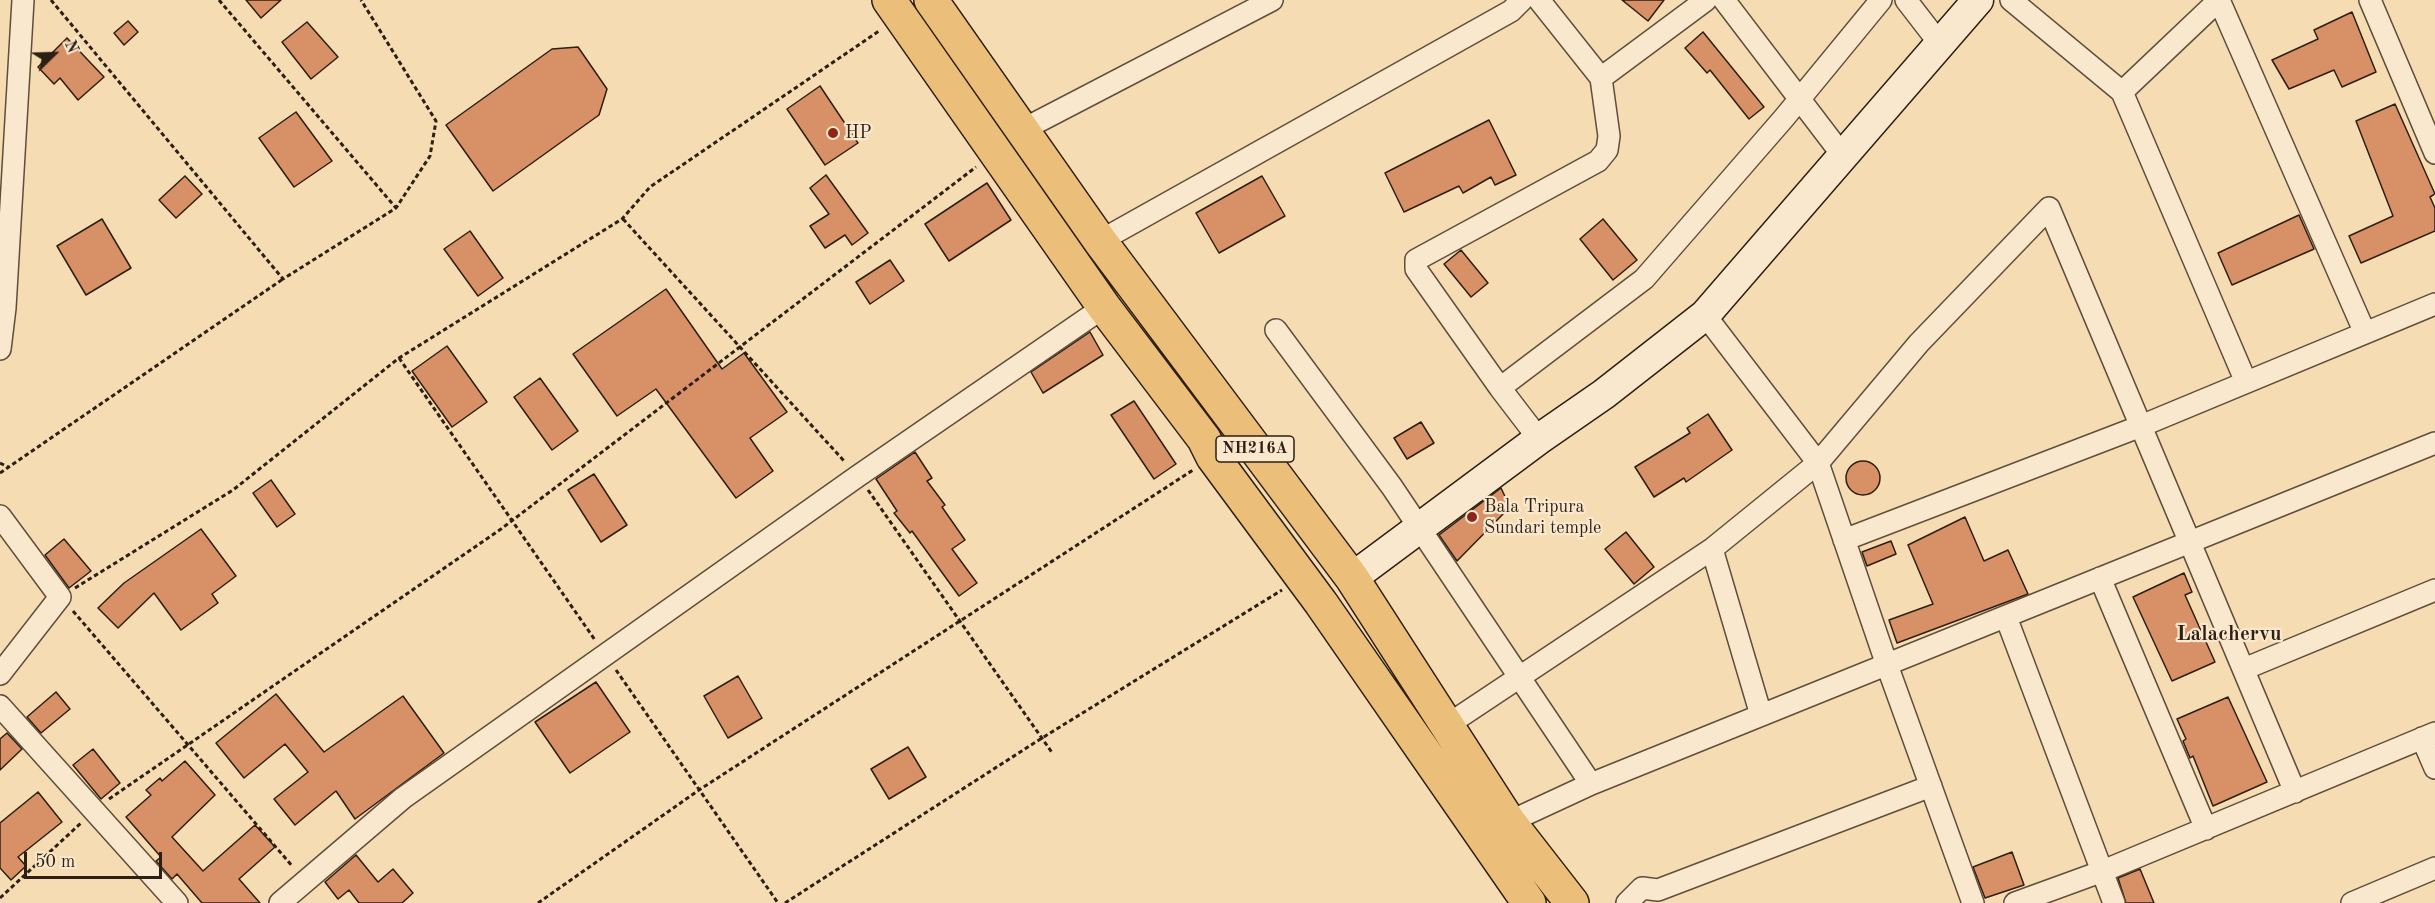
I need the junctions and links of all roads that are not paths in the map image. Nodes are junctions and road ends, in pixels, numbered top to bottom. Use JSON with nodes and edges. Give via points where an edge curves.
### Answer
{"nodes":[{"id":1,"x":23,"y":0,"type":"edge"},
{"id":2,"x":1272,"y":0,"type":"edge"},
{"id":3,"x":1522,"y":0,"type":"edge"},
{"id":4,"x":1539,"y":0,"type":"edge"},
{"id":5,"x":1706,"y":0,"type":"edge"},
{"id":6,"x":1724,"y":0,"type":"edge"},
{"id":7,"x":1881,"y":0,"type":"edge"},
{"id":8,"x":1906,"y":0,"type":"edge"},
{"id":9,"x":1978,"y":0,"type":"edge"},
{"id":10,"x":2011,"y":0,"type":"edge"},
{"id":11,"x":2219,"y":0,"type":"edge"},
{"id":12,"x":2370,"y":0,"type":"edge"},
{"id":13,"x":935,"y":1,"type":"edge"},
{"id":14,"x":895,"y":8,"type":"edge"},
{"id":15,"x":1940,"y":44,"type":"junction"},
{"id":16,"x":1601,"y":78,"type":"junction"},
{"id":17,"x":2122,"y":92,"type":"junction"},
{"id":18,"x":1799,"y":98,"type":"junction"},
{"id":19,"x":1024,"y":129,"type":"junction"},
{"id":20,"x":2435,"y":153,"type":"edge"},
{"id":21,"x":1843,"y":156,"type":"junction"},
{"id":22,"x":7,"y":161,"type":"edge"},
{"id":23,"x":1100,"y":241,"type":"junction"},
{"id":24,"x":2435,"y":304,"type":"edge"},
{"id":25,"x":1104,"y":307,"type":"junction"},
{"id":26,"x":1705,"y":315,"type":"junction"},
{"id":27,"x":1276,"y":330,"type":"dead end"},
{"id":28,"x":2365,"y":333,"type":"junction"},
{"id":29,"x":0,"y":349,"type":"edge"},
{"id":30,"x":2246,"y":382,"type":"junction"},
{"id":31,"x":1500,"y":388,"type":"junction"},
{"id":32,"x":2141,"y":426,"type":"junction"},
{"id":33,"x":1539,"y":439,"type":"junction"},
{"id":34,"x":2433,"y":451,"type":"edge"},
{"id":35,"x":1818,"y":464,"type":"junction"},
{"id":36,"x":0,"y":516,"type":"edge"},
{"id":37,"x":1420,"y":528,"type":"junction"},
{"id":38,"x":1844,"y":540,"type":"junction"},
{"id":39,"x":2190,"y":542,"type":"junction"},
{"id":40,"x":1712,"y":549,"type":"junction"},
{"id":41,"x":1352,"y":578,"type":"junction"},
{"id":42,"x":2100,"y":578,"type":"junction"},
{"id":43,"x":2435,"y":590,"type":"edge"},
{"id":44,"x":1311,"y":591,"type":"junction"},
{"id":45,"x":2006,"y":617,"type":"junction"},
{"id":46,"x":1887,"y":665,"type":"junction"},
{"id":47,"x":2244,"y":669,"type":"junction"},
{"id":48,"x":0,"y":674,"type":"edge"},
{"id":49,"x":1520,"y":677,"type":"junction"},
{"id":50,"x":0,"y":706,"type":"edge"},
{"id":51,"x":1761,"y":715,"type":"junction"},
{"id":52,"x":1446,"y":726,"type":"junction"},
{"id":53,"x":2428,"y":736,"type":"edge"},
{"id":54,"x":2435,"y":768,"type":"edge"},
{"id":55,"x":1591,"y":784,"type":"junction"},
{"id":56,"x":1931,"y":786,"type":"junction"},
{"id":57,"x":2295,"y":792,"type":"junction"},
{"id":58,"x":1509,"y":822,"type":"junction"},
{"id":59,"x":2206,"y":829,"type":"junction"},
{"id":60,"x":2435,"y":868,"type":"edge"},
{"id":61,"x":2103,"y":871,"type":"junction"},
{"id":62,"x":177,"y":903,"type":"edge"},
{"id":63,"x":280,"y":903,"type":"edge"},
{"id":64,"x":1529,"y":903,"type":"edge"},
{"id":65,"x":1572,"y":903,"type":"edge"},
{"id":66,"x":1627,"y":903,"type":"edge"},
{"id":67,"x":1973,"y":903,"type":"edge"},
{"id":68,"x":2015,"y":903,"type":"edge"},
{"id":69,"x":2114,"y":903,"type":"edge"},
{"id":70,"x":2352,"y":903,"type":"edge"}],
"edges":[{"from":1,"to":22,"type":"street"},
{"from":2,"to":19,"type":"street"},
{"from":3,"to":23,"type":"street","via":[[1512,11]]},
{"from":4,"to":16,"type":"street"},
{"from":5,"to":16,"type":"street"},
{"from":6,"to":18,"type":"street"},
{"from":7,"to":18,"type":"street"},
{"from":8,"to":15,"type":"street"},
{"from":9,"to":15,"type":"main road"},
{"from":10,"to":17,"type":"street"},
{"from":11,"to":17,"type":"street"},
{"from":11,"to":28,"type":"street"},
{"from":12,"to":20,"type":"street"},
{"from":13,"to":19,"type":"highway","number":"NH216A"},
{"from":14,"to":25,"type":"highway","number":"NH216A"},
{"from":15,"to":21,"type":"main road"},
{"from":16,"to":31,"type":"street","via":[[1609,136],[1607,150],[1598,161],[1416,260],[1416,269]]},
{"from":17,"to":30,"type":"street"},
{"from":18,"to":21,"type":"street"},
{"from":18,"to":31,"type":"street","via":[[1644,279]]},
{"from":19,"to":23,"type":"highway","number":"NH216A"},
{"from":21,"to":26,"type":"main road"},
{"from":22,"to":29,"type":"street","via":[[6,308]]},
{"from":23,"to":41,"type":"highway","number":"NH216A"},
{"from":24,"to":28,"type":"street"},
{"from":25,"to":44,"type":"highway","number":"NH216A"},
{"from":25,"to":63,"type":"street","via":[[403,798]]},
{"from":26,"to":33,"type":"main road"},
{"from":26,"to":35,"type":"street"},
{"from":27,"to":37,"type":"street"},
{"from":28,"to":30,"type":"street"},
{"from":30,"to":32,"type":"street"},
{"from":31,"to":33,"type":"street"},
{"from":32,"to":35,"type":"street","via":[[2049,208],[1919,343]]},
{"from":32,"to":38,"type":"street"},
{"from":32,"to":39,"type":"street"},
{"from":33,"to":37,"type":"main road"},
{"from":34,"to":39,"type":"street"},
{"from":35,"to":38,"type":"street"},
{"from":35,"to":40,"type":"street"},
{"from":36,"to":48,"type":"street","via":[[60,597]]},
{"from":37,"to":41,"type":"main road"},
{"from":37,"to":49,"type":"street"},
{"from":38,"to":46,"type":"street"},
{"from":39,"to":42,"type":"street"},
{"from":39,"to":47,"type":"street"},
{"from":40,"to":49,"type":"street"},
{"from":40,"to":51,"type":"street"},
{"from":41,"to":44,"type":"street"},
{"from":41,"to":52,"type":"highway","number":"NH216A"},
{"from":42,"to":45,"type":"street"},
{"from":42,"to":59,"type":"street"},
{"from":43,"to":47,"type":"street"},
{"from":44,"to":64,"type":"highway","number":"NH216A"},
{"from":45,"to":46,"type":"street"},
{"from":45,"to":61,"type":"street"},
{"from":46,"to":51,"type":"street"},
{"from":46,"to":56,"type":"street"},
{"from":47,"to":57,"type":"street"},
{"from":49,"to":52,"type":"street"},
{"from":49,"to":55,"type":"street"},
{"from":50,"to":62,"type":"street"},
{"from":51,"to":55,"type":"street"},
{"from":52,"to":58,"type":"highway","number":"NH216A"},
{"from":53,"to":54,"type":"street"},
{"from":53,"to":57,"type":"street"},
{"from":55,"to":58,"type":"street"},
{"from":56,"to":66,"type":"street","via":[[1658,890],[1642,888]]},
{"from":56,"to":67,"type":"street"},
{"from":57,"to":59,"type":"street"},
{"from":58,"to":65,"type":"highway","number":"NH216A"},
{"from":59,"to":61,"type":"street"},
{"from":60,"to":70,"type":"street"},
{"from":61,"to":68,"type":"street"},
{"from":61,"to":69,"type":"street"}]}
